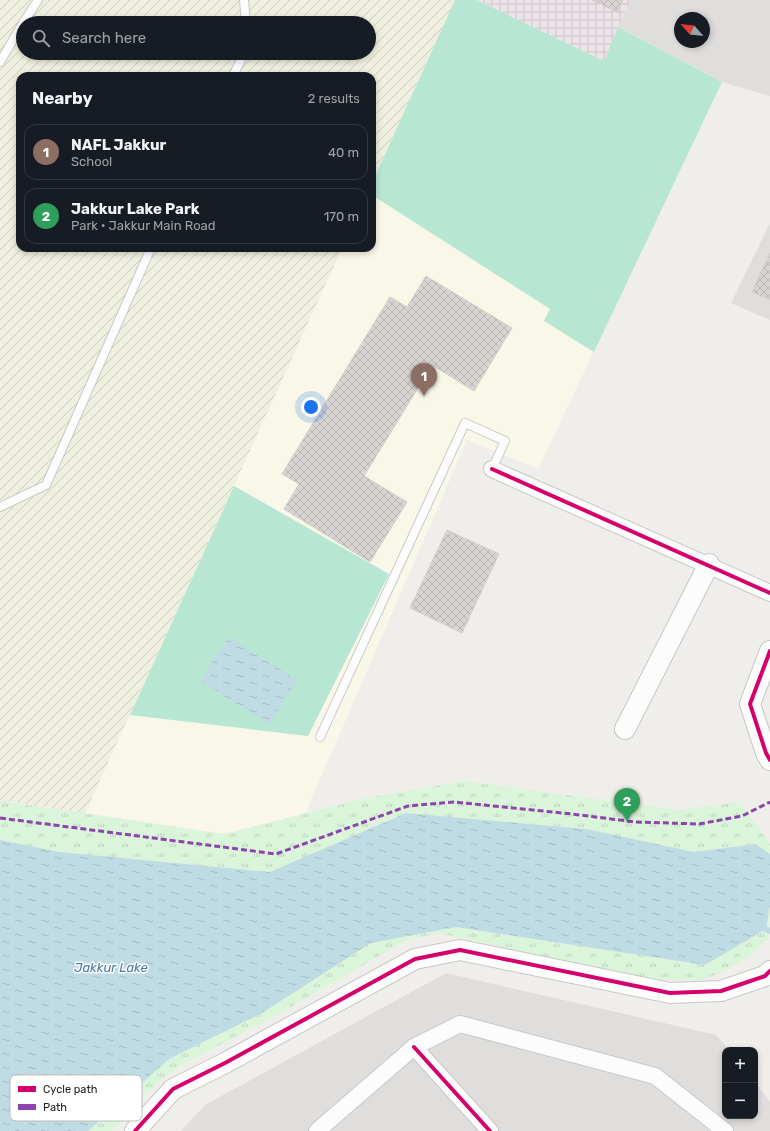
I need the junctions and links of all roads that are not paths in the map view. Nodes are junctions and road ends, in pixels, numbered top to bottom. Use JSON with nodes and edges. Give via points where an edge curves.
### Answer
{"nodes":[{"id":1,"x":38,"y":0,"type":"edge"},
{"id":2,"x":244,"y":0,"type":"edge"},
{"id":3,"x":28,"y":16,"type":"edge"},
{"id":4,"x":245,"y":16,"type":"edge"},
{"id":5,"x":16,"y":35,"type":"edge"},
{"id":6,"x":241,"y":60,"type":"edge"},
{"id":7,"x":0,"y":62,"type":"edge"},
{"id":8,"x":235,"y":72,"type":"edge"},
{"id":9,"x":149,"y":252,"type":"edge"},
{"id":10,"x":492,"y":469,"type":"joint"},
{"id":11,"x":0,"y":507,"type":"edge"},
{"id":12,"x":709,"y":564,"type":"junction"},
{"id":13,"x":770,"y":593,"type":"edge"},
{"id":14,"x":770,"y":651,"type":"edge"},
{"id":15,"x":625,"y":730,"type":"dead end"},
{"id":16,"x":320,"y":738,"type":"dead end"},
{"id":17,"x":770,"y":760,"type":"edge"},
{"id":18,"x":770,"y":971,"type":"edge"},
{"id":19,"x":414,"y":1047,"type":"junction"},
{"id":20,"x":135,"y":1131,"type":"edge"},
{"id":21,"x":317,"y":1131,"type":"edge"},
{"id":22,"x":490,"y":1131,"type":"edge"},
{"id":23,"x":725,"y":1131,"type":"edge"}],
"edges":[{"from":1,"to":3,"type":"lane"},
{"from":2,"to":4,"type":"lane"},
{"from":5,"to":7,"type":"lane"},
{"from":6,"to":8,"type":"lane"},
{"from":9,"to":11,"type":"lane","via":[[46,485]]},
{"from":10,"to":12,"type":"street"},
{"from":10,"to":16,"type":"lane","via":[[505,441],[465,423]]},
{"from":12,"to":13,"type":"street"},
{"from":12,"to":15,"type":"street"},
{"from":14,"to":17,"type":"street","via":[[750,704]]},
{"from":18,"to":20,"type":"street","via":[[765,976],[721,991],[670,993],[460,950],[415,959],[173,1089]]},
{"from":19,"to":21,"type":"street"},
{"from":19,"to":22,"type":"street"},
{"from":19,"to":23,"type":"street","via":[[460,1024],[655,1076]]}]}
